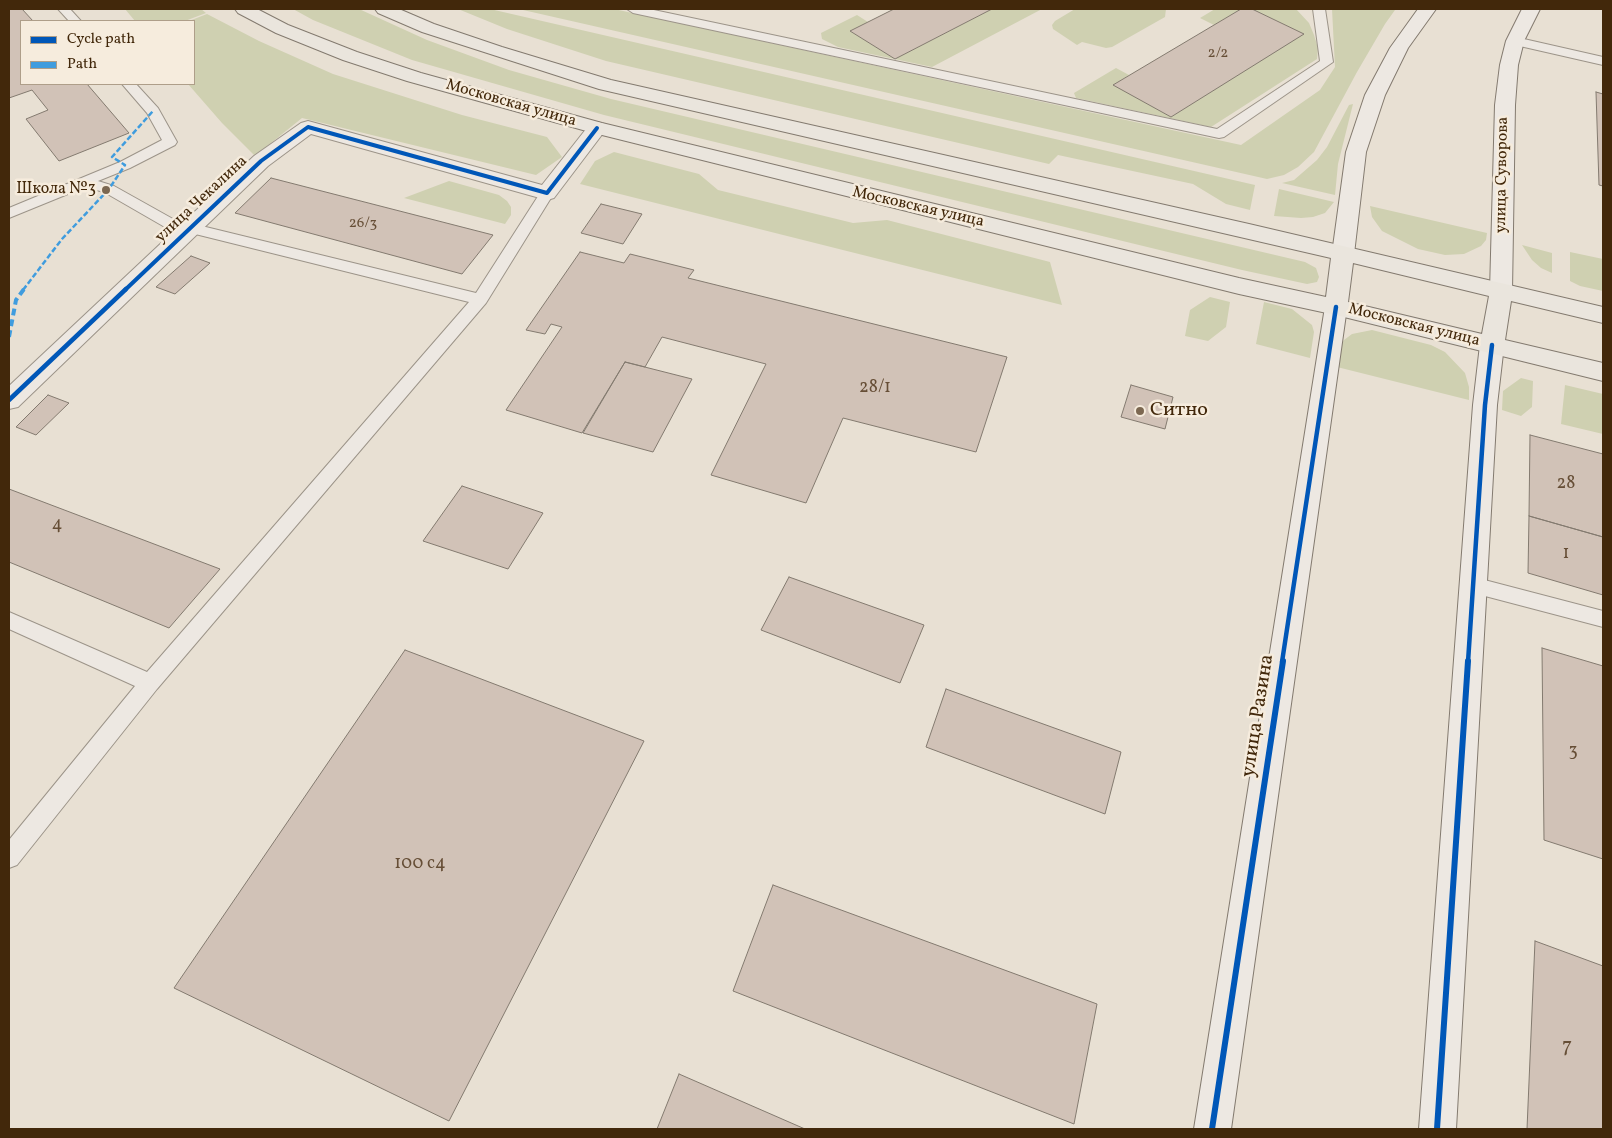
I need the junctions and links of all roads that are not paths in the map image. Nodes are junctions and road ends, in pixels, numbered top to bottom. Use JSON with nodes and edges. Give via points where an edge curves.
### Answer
{"nodes":[{"id":1,"x":64,"y":9,"type":"edge"},
{"id":2,"x":244,"y":9,"type":"edge"},
{"id":3,"x":384,"y":9,"type":"edge"},
{"id":4,"x":633,"y":9,"type":"edge"},
{"id":5,"x":1319,"y":9,"type":"edge"},
{"id":6,"x":1426,"y":9,"type":"edge"},
{"id":7,"x":1531,"y":9,"type":"edge"},
{"id":8,"x":74,"y":20,"type":"edge"},
{"id":9,"x":1515,"y":41,"type":"junction"},
{"id":10,"x":1603,"y":61,"type":"edge"},
{"id":11,"x":130,"y":85,"type":"edge"},
{"id":12,"x":597,"y":128,"type":"junction"},
{"id":13,"x":84,"y":182,"type":"junction"},
{"id":14,"x":547,"y":193,"type":"junction"},
{"id":15,"x":9,"y":213,"type":"edge"},
{"id":16,"x":189,"y":228,"type":"junction"},
{"id":17,"x":1343,"y":254,"type":"junction"},
{"id":18,"x":1501,"y":291,"type":"junction"},
{"id":19,"x":480,"y":299,"type":"junction"},
{"id":20,"x":1336,"y":307,"type":"junction"},
{"id":21,"x":1603,"y":315,"type":"edge"},
{"id":22,"x":1492,"y":345,"type":"junction"},
{"id":23,"x":1603,"y":372,"type":"edge"},
{"id":24,"x":9,"y":400,"type":"edge"},
{"id":25,"x":1473,"y":585,"type":"junction"},
{"id":26,"x":9,"y":620,"type":"edge"},
{"id":27,"x":1603,"y":620,"type":"edge"},
{"id":28,"x":150,"y":683,"type":"junction"},
{"id":29,"x":9,"y":857,"type":"edge"},
{"id":30,"x":1212,"y":1129,"type":"edge"},
{"id":31,"x":1437,"y":1129,"type":"edge"}],
"edges":[{"from":1,"to":8,"type":"lane"},
{"from":2,"to":12,"type":"main road","name":"Московская улица","via":[[282,29],[359,59]]},
{"from":3,"to":17,"type":"main road","via":[[495,51],[606,85]]},
{"from":4,"to":5,"type":"lane","via":[[1219,134],[1327,62]]},
{"from":6,"to":17,"type":"street","via":[[1399,48],[1375,95],[1356,152]]},
{"from":7,"to":9,"type":"street","name":"улица Суворова"},
{"from":9,"to":10,"type":"lane"},
{"from":9,"to":18,"type":"street","name":"улица Суворова","via":[[1505,106]]},
{"from":11,"to":13,"type":"lane","via":[[153,111],[170,142]]},
{"from":12,"to":14,"type":"street"},
{"from":12,"to":20,"type":"main road","name":"Московская улица"},
{"from":13,"to":15,"type":"lane"},
{"from":13,"to":16,"type":"lane","via":[[109,189],[168,223]]},
{"from":14,"to":16,"type":"street","name":"улица Чекалина","via":[[308,127],[261,161]]},
{"from":14,"to":19,"type":"lane"},
{"from":16,"to":19,"type":"lane"},
{"from":16,"to":24,"type":"street","name":"улица Чекалина"},
{"from":17,"to":18,"type":"main road"},
{"from":17,"to":20,"type":"main road"},
{"from":18,"to":21,"type":"main road"},
{"from":18,"to":22,"type":"main road","name":"улица Суворова"},
{"from":19,"to":28,"type":"lane"},
{"from":20,"to":22,"type":"main road","name":"Московская улица"},
{"from":20,"to":30,"type":"street","name":"улица Разина"},
{"from":22,"to":23,"type":"main road","name":"Московская улица"},
{"from":22,"to":25,"type":"street"},
{"from":25,"to":27,"type":"lane"},
{"from":25,"to":31,"type":"street"},
{"from":26,"to":28,"type":"lane"},
{"from":28,"to":29,"type":"lane"}]}
